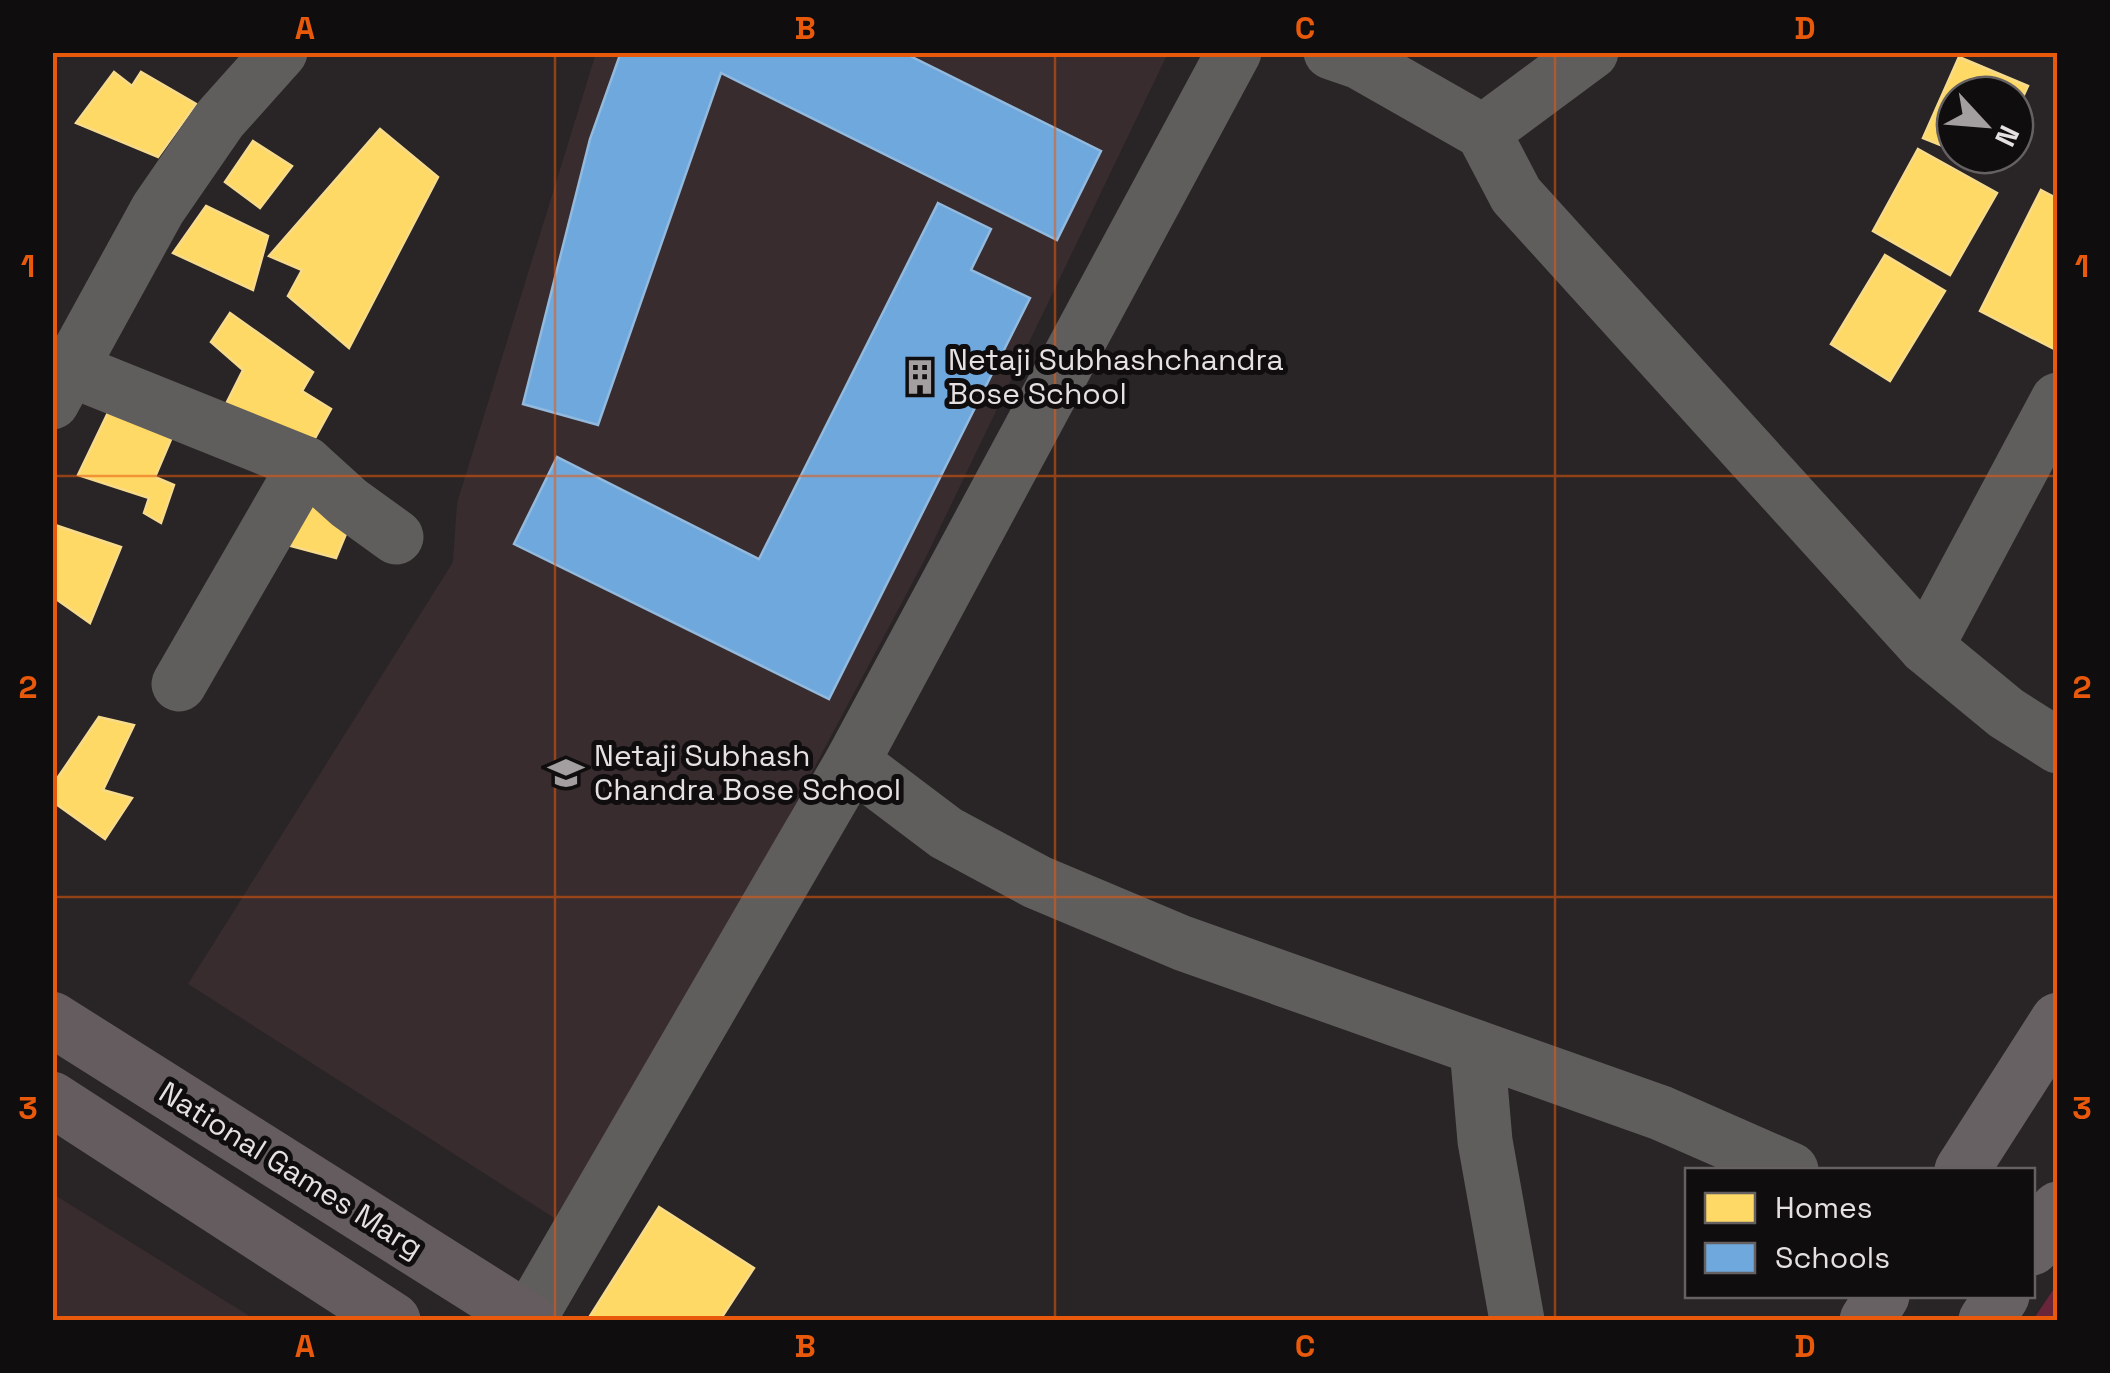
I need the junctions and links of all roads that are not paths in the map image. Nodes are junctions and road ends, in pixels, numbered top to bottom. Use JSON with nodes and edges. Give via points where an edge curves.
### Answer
{"nodes":[{"id":1,"x":280,"y":52,"type":"edge"},
{"id":2,"x":1234,"y":52,"type":"edge"},
{"id":3,"x":1331,"y":52,"type":"edge"},
{"id":4,"x":1591,"y":52,"type":"edge"},
{"id":5,"x":1484,"y":132,"type":"junction"},
{"id":6,"x":58,"y":377,"type":"edge"},
{"id":7,"x":2058,"y":400,"type":"edge"},
{"id":8,"x":306,"y":464,"type":"junction"},
{"id":9,"x":396,"y":536,"type":"dead end"},
{"id":10,"x":1926,"y":647,"type":"junction"},
{"id":11,"x":178,"y":684,"type":"dead end"},
{"id":12,"x":2058,"y":746,"type":"edge"},
{"id":13,"x":852,"y":762,"type":"junction"},
{"id":14,"x":52,"y":1019,"type":"edge"},
{"id":15,"x":2058,"y":1020,"type":"edge"},
{"id":16,"x":1477,"y":1048,"type":"junction"},
{"id":17,"x":52,"y":1063,"type":"edge"},
{"id":18,"x":52,"y":1099,"type":"edge"},
{"id":19,"x":52,"y":1143,"type":"edge"},
{"id":20,"x":1785,"y":1168,"type":"edge"},
{"id":21,"x":1963,"y":1168,"type":"edge"},
{"id":22,"x":2058,"y":1209,"type":"edge"},
{"id":23,"x":2035,"y":1244,"type":"edge"},
{"id":24,"x":1881,"y":1298,"type":"edge"},
{"id":25,"x":2001,"y":1298,"type":"edge"},
{"id":26,"x":328,"y":1320,"type":"edge"},
{"id":27,"x":393,"y":1320,"type":"edge"},
{"id":28,"x":467,"y":1320,"type":"edge"},
{"id":29,"x":528,"y":1320,"type":"edge"},
{"id":30,"x":1517,"y":1320,"type":"edge"},
{"id":31,"x":1866,"y":1320,"type":"edge"},
{"id":32,"x":1986,"y":1320,"type":"edge"}],
"edges":[{"from":1,"to":6,"type":"street","via":[[220,119],[158,209]]},
{"from":2,"to":13,"type":"street"},
{"from":3,"to":5,"type":"street"},
{"from":4,"to":5,"type":"street"},
{"from":5,"to":10,"type":"street","via":[[1516,195]]},
{"from":6,"to":8,"type":"street"},
{"from":7,"to":10,"type":"street"},
{"from":8,"to":9,"type":"street"},
{"from":8,"to":11,"type":"street"},
{"from":10,"to":12,"type":"street","via":[[2006,714]]},
{"from":13,"to":16,"type":"street","via":[[946,833],[1038,882],[1182,943]]},
{"from":13,"to":29,"type":"street"},
{"from":14,"to":29,"type":"main road","name":"National Games Marg"},
{"from":15,"to":21,"type":"main road"},
{"from":16,"to":20,"type":"street","via":[[1660,1113]]},
{"from":16,"to":30,"type":"street","via":[[1485,1141]]},
{"from":17,"to":28,"type":"main road"},
{"from":18,"to":27,"type":"main road"},
{"from":19,"to":26,"type":"main road"},
{"from":22,"to":23,"type":"main road"},
{"from":24,"to":31,"type":"main road"},
{"from":25,"to":32,"type":"main road"}]}
